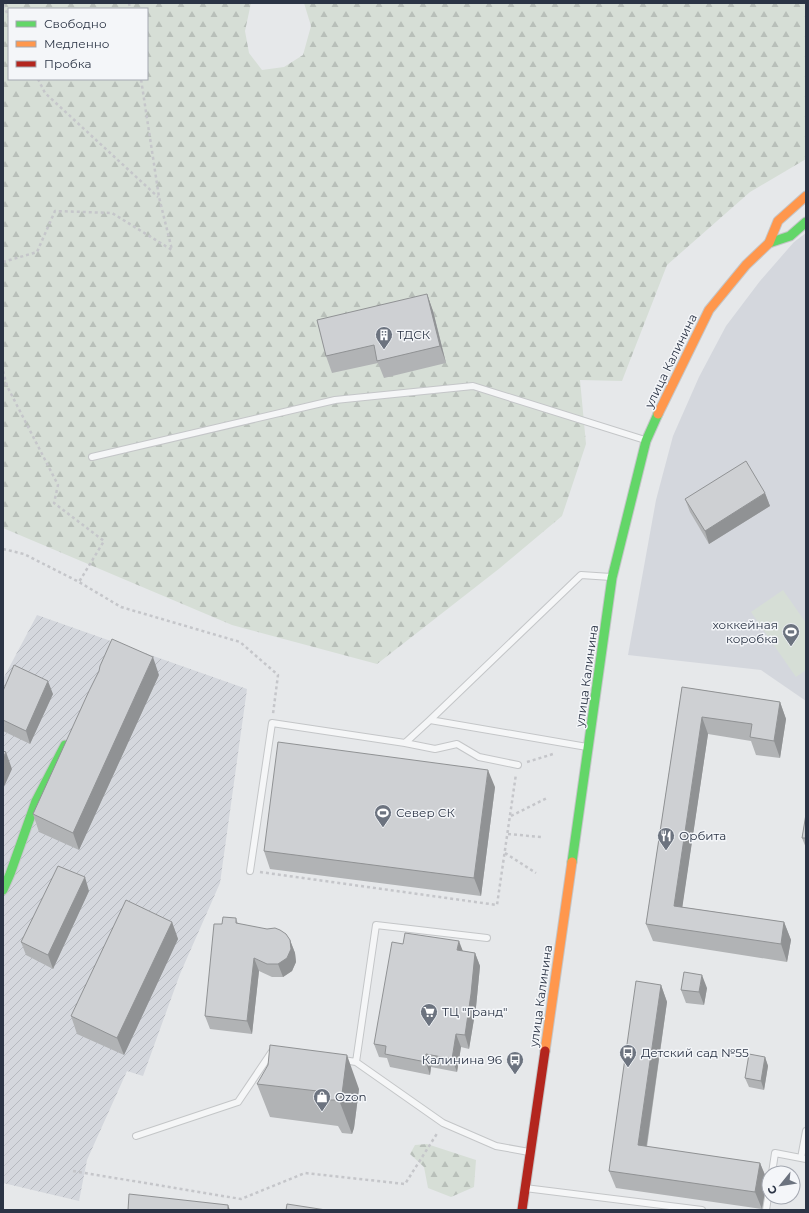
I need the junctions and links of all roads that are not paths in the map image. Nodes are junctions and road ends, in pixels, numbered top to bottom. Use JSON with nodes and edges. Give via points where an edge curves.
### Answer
{"nodes":[{"id":1,"x":806,"y":196,"type":"edge"},
{"id":2,"x":806,"y":222,"type":"edge"},
{"id":3,"x":769,"y":243,"type":"junction"},
{"id":4,"x":646,"y":441,"type":"junction"},
{"id":5,"x":92,"y":457,"type":"dead end"},
{"id":6,"x":612,"y":578,"type":"junction"},
{"id":7,"x":430,"y":720,"type":"junction"},
{"id":8,"x":68,"y":739,"type":"edge"},
{"id":9,"x":405,"y":742,"type":"junction"},
{"id":10,"x":589,"y":748,"type":"junction"},
{"id":11,"x":518,"y":765,"type":"road end"},
{"id":12,"x":250,"y":871,"type":"road end"},
{"id":13,"x":3,"y":890,"type":"edge"},
{"id":14,"x":487,"y":938,"type":"dead end"},
{"id":15,"x":281,"y":1050,"type":"edge"},
{"id":16,"x":333,"y":1059,"type":"edge"},
{"id":17,"x":356,"y":1062,"type":"junction"},
{"id":18,"x":806,"y":1131,"type":"edge"},
{"id":19,"x":136,"y":1136,"type":"dead end"},
{"id":20,"x":530,"y":1153,"type":"junction"},
{"id":21,"x":803,"y":1159,"type":"edge"},
{"id":22,"x":773,"y":1165,"type":"edge"},
{"id":23,"x":525,"y":1188,"type":"junction"},
{"id":24,"x":522,"y":1210,"type":"edge"},
{"id":25,"x":702,"y":1210,"type":"edge"}],
"edges":[{"from":1,"to":3,"type":"main road","name":"улица Калинина","via":[[778,221]]},
{"from":2,"to":3,"type":"main road","via":[[790,236]]},
{"from":3,"to":4,"type":"main road","name":"улица Калинина","via":[[746,265],[709,310]]},
{"from":4,"to":5,"type":"lane","via":[[473,386],[335,400]]},
{"from":4,"to":6,"type":"main road","name":"улица Калинина"},
{"from":6,"to":7,"type":"lane","via":[[581,575]]},
{"from":6,"to":10,"type":"main road","name":"улица Калинина"},
{"from":7,"to":9,"type":"lane"},
{"from":7,"to":10,"type":"lane"},
{"from":8,"to":13,"type":"main road","via":[[36,801]]},
{"from":9,"to":11,"type":"lane","via":[[435,749],[457,744],[479,757]]},
{"from":9,"to":12,"type":"lane","via":[[272,723]]},
{"from":10,"to":20,"type":"main road","name":"улица Калинина"},
{"from":14,"to":17,"type":"lane","via":[[376,925]]},
{"from":15,"to":19,"type":"lane","via":[[274,1049],[238,1102]]},
{"from":16,"to":17,"type":"lane"},
{"from":17,"to":20,"type":"lane","via":[[443,1123],[496,1146]]},
{"from":18,"to":21,"type":"lane"},
{"from":20,"to":23,"type":"main road","name":"улица Калинина"},
{"from":21,"to":22,"type":"lane","via":[[775,1153]]},
{"from":23,"to":24,"type":"main road","name":"улица Калинина"},
{"from":23,"to":25,"type":"lane"}]}
